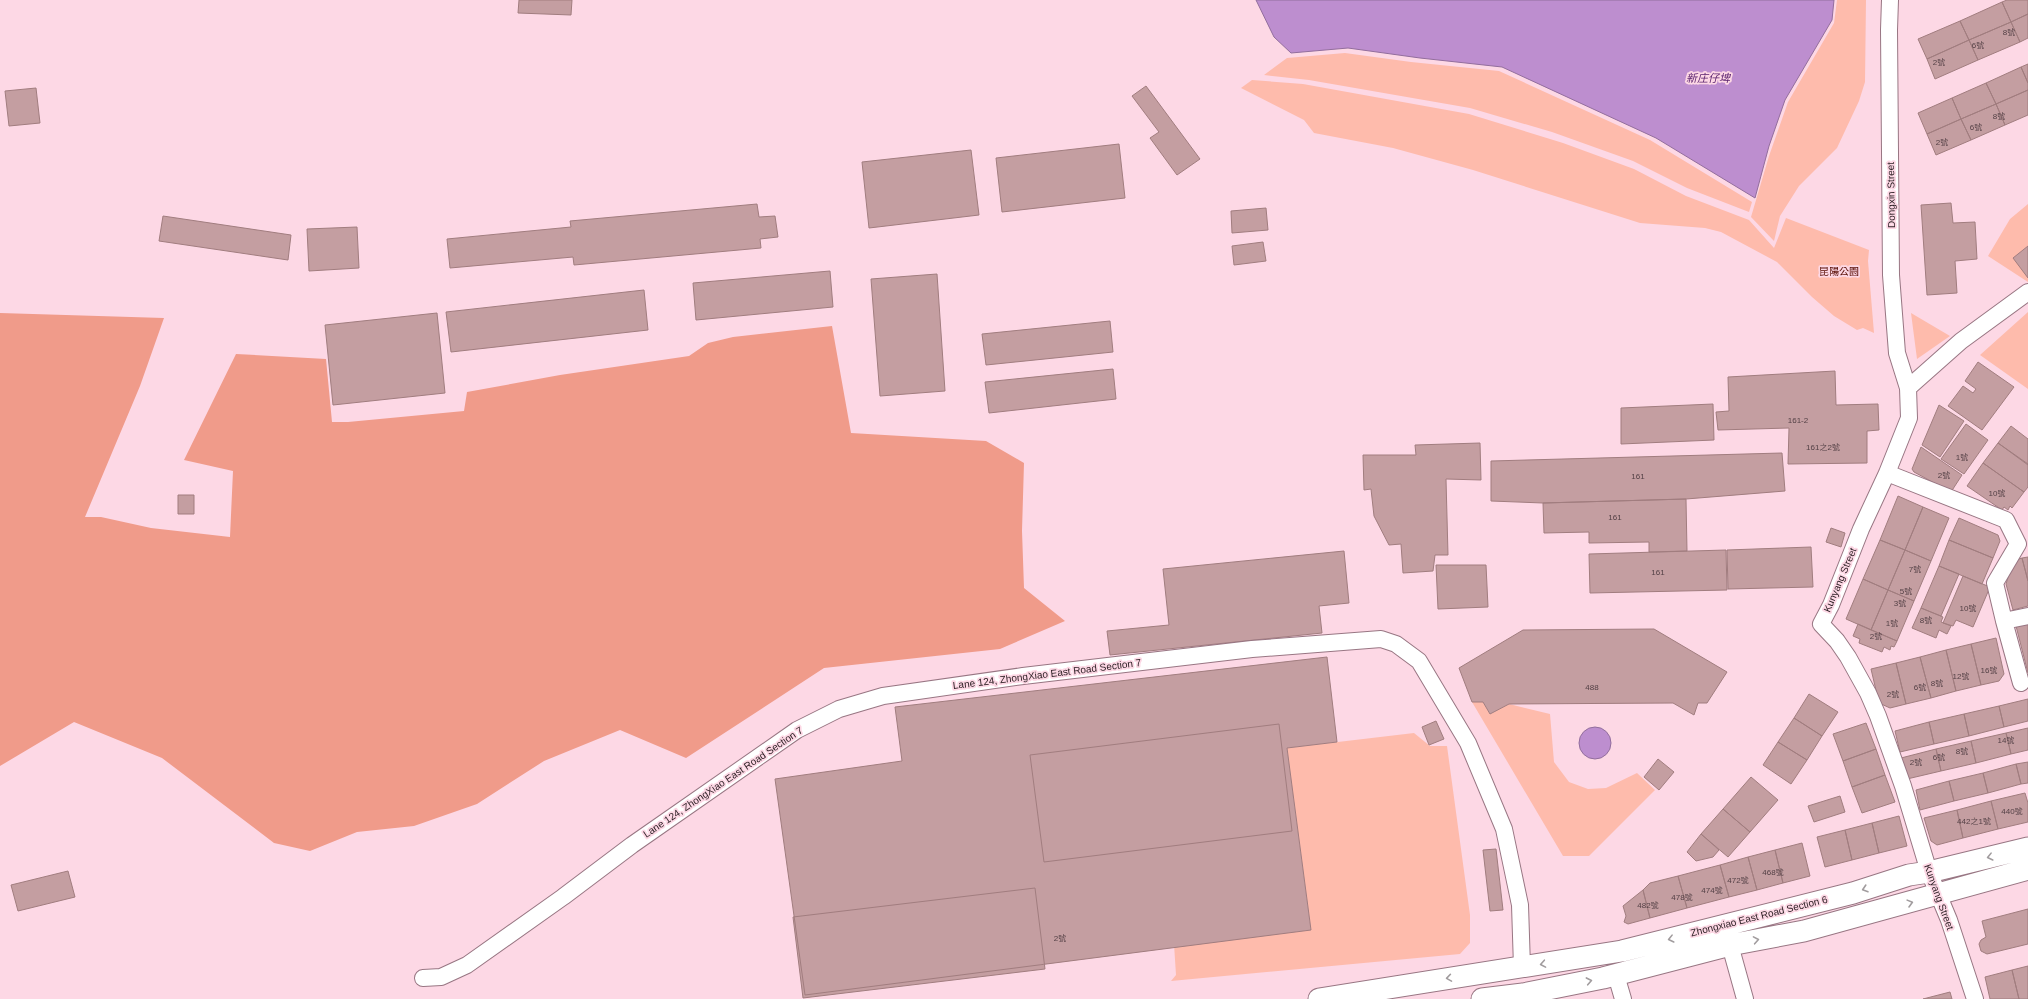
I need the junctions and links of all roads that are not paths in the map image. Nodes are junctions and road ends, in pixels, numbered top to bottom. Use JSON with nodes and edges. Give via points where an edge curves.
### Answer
{"nodes":[{"id":1,"x":1890,"y":0,"type":"edge"},
{"id":2,"x":2028,"y":292,"type":"edge"},
{"id":3,"x":1908,"y":388,"type":"junction"},
{"id":4,"x":1887,"y":473,"type":"junction"},
{"id":5,"x":2023,"y":542,"type":"edge"},
{"id":6,"x":2028,"y":616,"type":"edge"},
{"id":7,"x":2004,"y":621,"type":"junction"},
{"id":8,"x":2020,"y":683,"type":"dead end"},
{"id":9,"x":2028,"y":848,"type":"edge"},
{"id":10,"x":2028,"y":869,"type":"edge"},
{"id":11,"x":1929,"y":872,"type":"junction"},
{"id":12,"x":1939,"y":894,"type":"junction"},
{"id":13,"x":1730,"y":945,"type":"junction"},
{"id":14,"x":1522,"y":967,"type":"junction"},
{"id":15,"x":1488,"y":973,"type":"junction"},
{"id":16,"x":1616,"y":975,"type":"junction"},
{"id":17,"x":423,"y":978,"type":"dead end"},
{"id":18,"x":1524,"y":996,"type":"edge"},
{"id":19,"x":1490,"y":998,"type":"edge"},
{"id":20,"x":1320,"y":999,"type":"edge"},
{"id":21,"x":1623,"y":999,"type":"edge"},
{"id":22,"x":1745,"y":999,"type":"edge"},
{"id":23,"x":1974,"y":999,"type":"edge"}],
"edges":[{"from":1,"to":3,"type":"street","name":"Dongxin Street","via":[[1891,275],[1897,353]]},
{"from":2,"to":3,"type":"street","via":[[1961,342]]},
{"from":3,"to":4,"type":"street","name":"Kunyang Street","via":[[1909,418]]},
{"from":4,"to":5,"type":"street","via":[[2006,520]]},
{"from":4,"to":11,"type":"street","name":"Kunyang Street","via":[[1821,624],[1841,646],[1868,693],[1902,786]]},
{"from":5,"to":7,"type":"street","via":[[1995,583]]},
{"from":6,"to":7,"type":"street"},
{"from":7,"to":8,"type":"street"},
{"from":9,"to":11,"type":"main road","name":"Zhongxiao East Road Section 6","one_way":true},
{"from":10,"to":12,"type":"main road","name":"Zhongxiao East Road Section 6"},
{"from":11,"to":12,"type":"street","name":"Kunyang Street"},
{"from":11,"to":14,"type":"main road","name":"Zhongxiao East Road Section 6","one_way":true,"via":[[1909,875],[1853,893],[1622,951]]},
{"from":13,"to":12,"type":"main road","name":"Zhongxiao East Road Section 6","one_way":true,"via":[[1804,931]]},
{"from":12,"to":23,"type":"street","name":"Kunyang Street"},
{"from":13,"to":16,"type":"main road","name":"Zhongxiao East Road Section 6"},
{"from":13,"to":22,"type":"street"},
{"from":14,"to":15,"type":"main road","name":"Zhongxiao East Road Section 6"},
{"from":14,"to":17,"type":"street","name":"Lane 124, ZhongXiao East Road Section 7","via":[[1520,905],[1504,828],[1468,743],[1419,661],[1396,644],[1381,639],[1252,649],[1023,676],[883,696],[839,709],[791,735],[632,845],[467,965],[441,977]]},
{"from":14,"to":18,"type":"main road"},
{"from":15,"to":19,"type":"main road"},
{"from":15,"to":20,"type":"main road","name":"Zhongxiao East Road Section 6","one_way":true},
{"from":18,"to":16,"type":"main road","name":"Zhongxiao East Road Section 6","one_way":true},
{"from":16,"to":21,"type":"street"},
{"from":18,"to":19,"type":"main road","name":"Zhongxiao East Road Section 6"}]}
